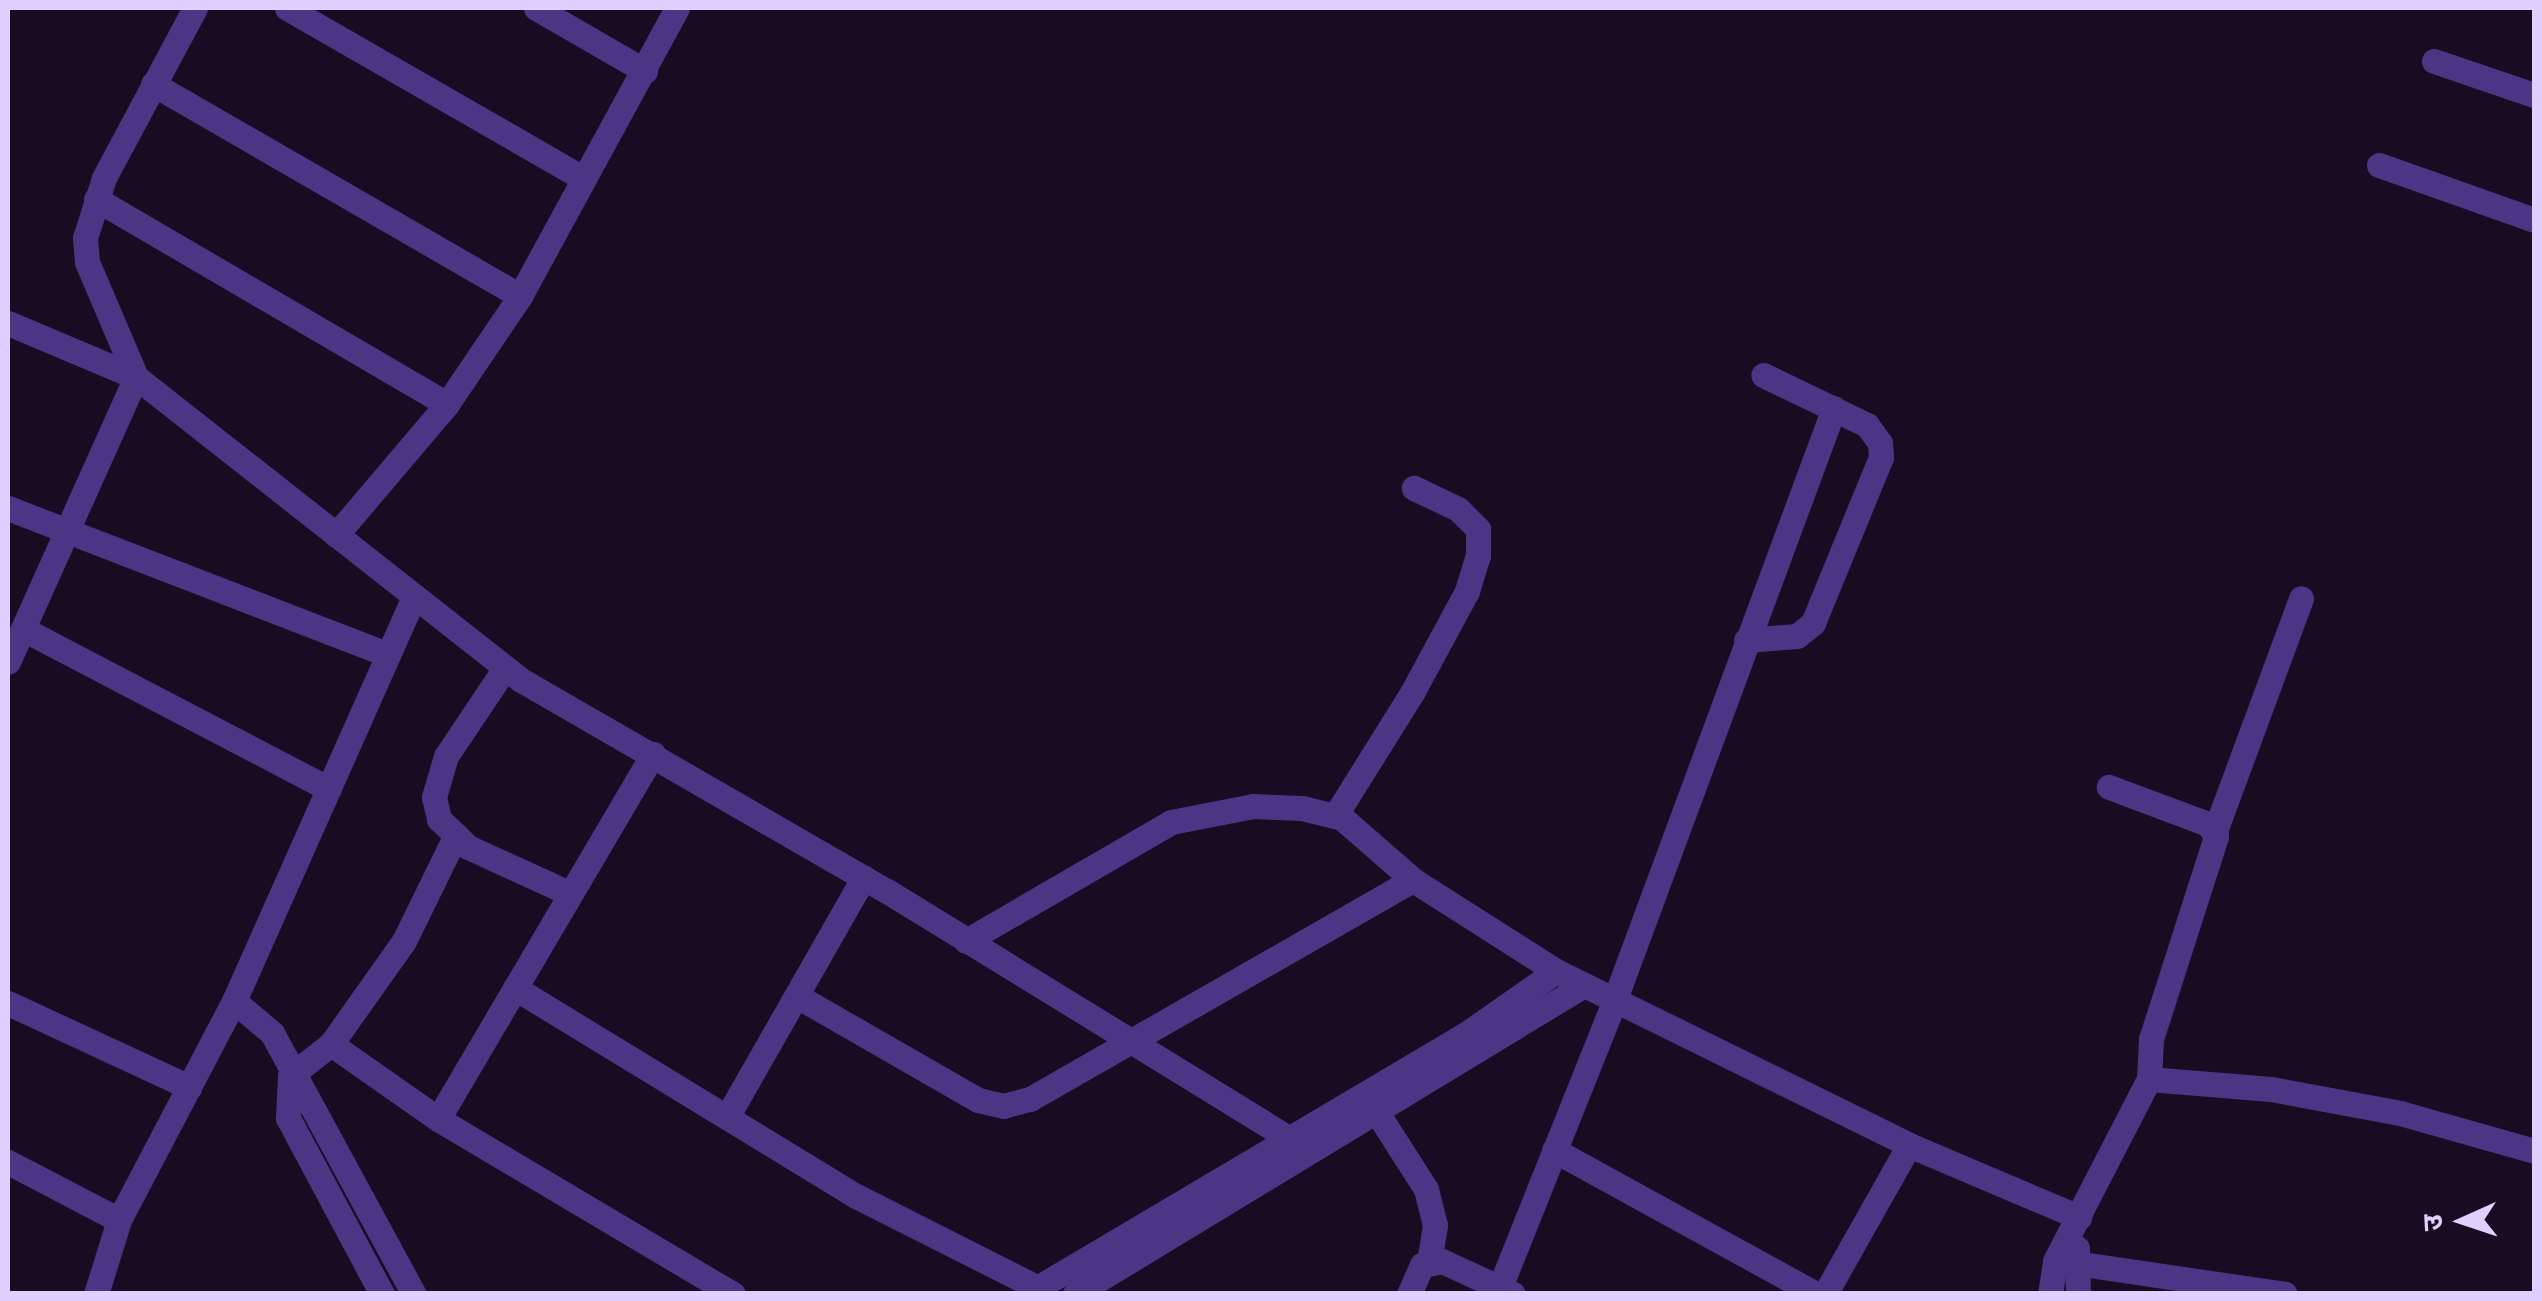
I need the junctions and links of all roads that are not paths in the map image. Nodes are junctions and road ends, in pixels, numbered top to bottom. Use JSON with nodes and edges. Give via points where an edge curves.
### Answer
{"nodes":[{"id":1,"x":195,"y":8,"type":"edge"},
{"id":2,"x":287,"y":8,"type":"edge"},
{"id":3,"x":536,"y":8,"type":"edge"},
{"id":4,"x":677,"y":8,"type":"edge"},
{"id":5,"x":2434,"y":62,"type":"dead end"},
{"id":6,"x":644,"y":71,"type":"junction"},
{"id":7,"x":153,"y":84,"type":"junction"},
{"id":8,"x":2534,"y":95,"type":"edge"},
{"id":9,"x":2379,"y":166,"type":"dead end"},
{"id":10,"x":583,"y":178,"type":"junction"},
{"id":11,"x":96,"y":198,"type":"junction"},
{"id":12,"x":2534,"y":220,"type":"edge"},
{"id":13,"x":520,"y":296,"type":"junction"},
{"id":14,"x":8,"y":322,"type":"edge"},
{"id":15,"x":1763,"y":375,"type":"dead end"},
{"id":16,"x":136,"y":377,"type":"junction"},
{"id":17,"x":448,"y":404,"type":"junction"},
{"id":18,"x":1834,"y":408,"type":"junction"},
{"id":19,"x":1414,"y":488,"type":"dead end"},
{"id":20,"x":8,"y":508,"type":"edge"},
{"id":21,"x":66,"y":533,"type":"junction"},
{"id":22,"x":336,"y":535,"type":"junction"},
{"id":23,"x":2301,"y":598,"type":"dead end"},
{"id":24,"x":413,"y":599,"type":"junction"},
{"id":25,"x":1746,"y":640,"type":"junction"},
{"id":26,"x":13,"y":645,"type":"edge"},
{"id":27,"x":388,"y":655,"type":"junction"},
{"id":28,"x":505,"y":668,"type":"junction"},
{"id":29,"x":652,"y":754,"type":"junction"},
{"id":30,"x":2109,"y":787,"type":"dead end"},
{"id":31,"x":329,"y":789,"type":"junction"},
{"id":32,"x":1335,"y":816,"type":"junction"},
{"id":33,"x":2215,"y":830,"type":"junction"},
{"id":34,"x":456,"y":835,"type":"junction"},
{"id":35,"x":864,"y":878,"type":"junction"},
{"id":36,"x":1413,"y":880,"type":"junction"},
{"id":37,"x":569,"y":893,"type":"junction"},
{"id":38,"x":966,"y":941,"type":"junction"},
{"id":39,"x":1556,"y":971,"type":"junction"},
{"id":40,"x":1584,"y":985,"type":"junction"},
{"id":41,"x":515,"y":988,"type":"junction"},
{"id":42,"x":797,"y":996,"type":"junction"},
{"id":43,"x":1616,"y":999,"type":"junction"},
{"id":44,"x":234,"y":1001,"type":"junction"},
{"id":45,"x":8,"y":1003,"type":"edge"},
{"id":46,"x":1128,"y":1042,"type":"junction"},
{"id":47,"x":331,"y":1044,"type":"junction"},
{"id":48,"x":290,"y":1076,"type":"junction"},
{"id":49,"x":2149,"y":1078,"type":"junction"},
{"id":50,"x":189,"y":1086,"type":"junction"},
{"id":51,"x":1378,"y":1114,"type":"junction"},
{"id":52,"x":728,"y":1117,"type":"junction"},
{"id":53,"x":438,"y":1119,"type":"junction"},
{"id":54,"x":1289,"y":1138,"type":"junction"},
{"id":55,"x":1909,"y":1145,"type":"junction"},
{"id":56,"x":1554,"y":1150,"type":"junction"},
{"id":57,"x":2534,"y":1151,"type":"edge"},
{"id":58,"x":8,"y":1162,"type":"edge"},
{"id":59,"x":119,"y":1220,"type":"junction"},
{"id":60,"x":2076,"y":1225,"type":"junction"},
{"id":61,"x":1429,"y":1264,"type":"junction"},
{"id":62,"x":2082,"y":1264,"type":"junction"},
{"id":63,"x":1033,"y":1290,"type":"edge"},
{"id":64,"x":1507,"y":1290,"type":"edge"},
{"id":65,"x":2250,"y":1291,"type":"edge"},
{"id":66,"x":96,"y":1294,"type":"edge"},
{"id":67,"x":382,"y":1294,"type":"edge"},
{"id":68,"x":414,"y":1294,"type":"edge"},
{"id":69,"x":733,"y":1294,"type":"edge"},
{"id":70,"x":1074,"y":1294,"type":"edge"},
{"id":71,"x":1409,"y":1294,"type":"edge"},
{"id":72,"x":1816,"y":1294,"type":"edge"},
{"id":73,"x":1825,"y":1294,"type":"edge"},
{"id":74,"x":2050,"y":1294,"type":"edge"},
{"id":75,"x":2078,"y":1294,"type":"edge"},
{"id":76,"x":2285,"y":1294,"type":"edge"}],
"edges":[{"from":1,"to":7,"type":"street"},
{"from":2,"to":10,"type":"street"},
{"from":3,"to":6,"type":"street"},
{"from":4,"to":6,"type":"street"},
{"from":5,"to":8,"type":"street"},
{"from":6,"to":10,"type":"street"},
{"from":7,"to":11,"type":"street"},
{"from":7,"to":13,"type":"street"},
{"from":9,"to":12,"type":"street"},
{"from":10,"to":13,"type":"street"},
{"from":11,"to":16,"type":"street","via":[[85,238],[87,262]]},
{"from":11,"to":17,"type":"street"},
{"from":13,"to":17,"type":"street"},
{"from":14,"to":16,"type":"street"},
{"from":15,"to":18,"type":"street"},
{"from":16,"to":21,"type":"street"},
{"from":16,"to":22,"type":"street"},
{"from":17,"to":22,"type":"street"},
{"from":18,"to":25,"type":"street"},
{"from":18,"to":25,"type":"street","via":[[1876,434],[1881,457],[1874,476],[1813,623],[1796,636]]},
{"from":19,"to":32,"type":"street","via":[[1458,508],[1478,529],[1478,556],[1413,692]]},
{"from":20,"to":21,"type":"street"},
{"from":21,"to":26,"type":"street"},
{"from":21,"to":27,"type":"street"},
{"from":22,"to":24,"type":"street"},
{"from":23,"to":33,"type":"street"},
{"from":24,"to":27,"type":"street"},
{"from":24,"to":28,"type":"street"},
{"from":25,"to":43,"type":"street"},
{"from":26,"to":31,"type":"street"},
{"from":27,"to":31,"type":"street"},
{"from":28,"to":29,"type":"street"},
{"from":28,"to":34,"type":"street","via":[[442,770],[434,797],[439,819]]},
{"from":29,"to":35,"type":"street"},
{"from":29,"to":37,"type":"street"},
{"from":30,"to":33,"type":"street"},
{"from":31,"to":44,"type":"street"},
{"from":32,"to":36,"type":"street"},
{"from":32,"to":38,"type":"street","via":[[1253,806],[1171,822]]},
{"from":33,"to":49,"type":"street","via":[[2151,1039]]},
{"from":34,"to":37,"type":"street"},
{"from":34,"to":47,"type":"street","via":[[404,941]]},
{"from":35,"to":38,"type":"street"},
{"from":35,"to":42,"type":"street"},
{"from":36,"to":39,"type":"street"},
{"from":36,"to":46,"type":"street"},
{"from":37,"to":41,"type":"street"},
{"from":38,"to":46,"type":"street"},
{"from":39,"to":40,"type":"street"},
{"from":39,"to":54,"type":"street","via":[[1466,1034]]},
{"from":40,"to":43,"type":"street"},
{"from":40,"to":51,"type":"street"},
{"from":41,"to":52,"type":"street"},
{"from":41,"to":53,"type":"street"},
{"from":42,"to":46,"type":"street","via":[[978,1100],[1003,1106],[1030,1099]]},
{"from":42,"to":52,"type":"street"},
{"from":43,"to":55,"type":"street"},
{"from":43,"to":56,"type":"street"},
{"from":44,"to":48,"type":"street","via":[[272,1033]]},
{"from":44,"to":50,"type":"street"},
{"from":45,"to":50,"type":"street"},
{"from":46,"to":54,"type":"street"},
{"from":47,"to":48,"type":"street"},
{"from":47,"to":53,"type":"street"},
{"from":48,"to":67,"type":"street","via":[[288,1118]]},
{"from":48,"to":68,"type":"street"},
{"from":49,"to":57,"type":"street","via":[[2271,1088],[2400,1113]]},
{"from":49,"to":60,"type":"street"},
{"from":50,"to":59,"type":"street"},
{"from":51,"to":61,"type":"street","via":[[1426,1189],[1435,1225]]},
{"from":51,"to":70,"type":"street"},
{"from":52,"to":63,"type":"street","via":[[856,1196]]},
{"from":53,"to":69,"type":"street"},
{"from":54,"to":63,"type":"street"},
{"from":55,"to":60,"type":"street"},
{"from":55,"to":73,"type":"street"},
{"from":56,"to":64,"type":"street"},
{"from":56,"to":72,"type":"street"},
{"from":58,"to":59,"type":"street"},
{"from":59,"to":66,"type":"street"},
{"from":60,"to":62,"type":"street"},
{"from":60,"to":74,"type":"street","via":[[2055,1261]]},
{"from":61,"to":64,"type":"street","via":[[1442,1261]]},
{"from":61,"to":71,"type":"street"},
{"from":62,"to":65,"type":"street"},
{"from":62,"to":75,"type":"street"},
{"from":65,"to":76,"type":"street"}]}
